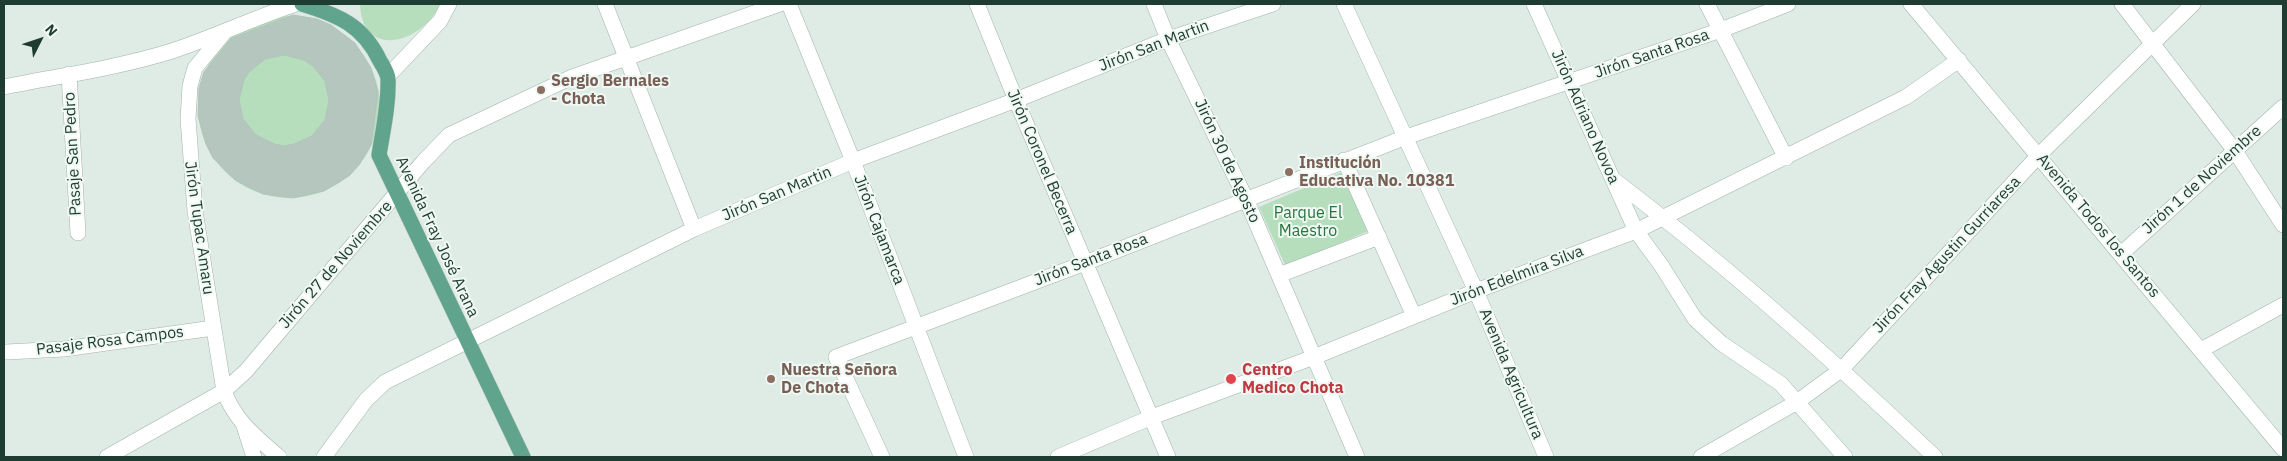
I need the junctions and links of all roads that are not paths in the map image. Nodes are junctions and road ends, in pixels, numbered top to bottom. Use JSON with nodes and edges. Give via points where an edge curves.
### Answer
{"nodes":[{"id":1,"x":296,"y":4,"type":"edge"},
{"id":2,"x":302,"y":4,"type":"edge"},
{"id":3,"x":449,"y":4,"type":"edge"},
{"id":4,"x":605,"y":4,"type":"edge"},
{"id":5,"x":780,"y":4,"type":"edge"},
{"id":6,"x":788,"y":4,"type":"edge"},
{"id":7,"x":977,"y":4,"type":"edge"},
{"id":8,"x":1154,"y":4,"type":"edge"},
{"id":9,"x":1273,"y":4,"type":"edge"},
{"id":10,"x":1344,"y":4,"type":"edge"},
{"id":11,"x":1534,"y":4,"type":"edge"},
{"id":12,"x":1707,"y":4,"type":"edge"},
{"id":13,"x":1788,"y":4,"type":"edge"},
{"id":14,"x":1911,"y":4,"type":"edge"},
{"id":15,"x":2122,"y":4,"type":"edge"},
{"id":16,"x":2193,"y":4,"type":"edge"},
{"id":17,"x":1722,"y":30,"type":"junction"},
{"id":18,"x":224,"y":33,"type":"junction"},
{"id":19,"x":1168,"y":39,"type":"junction"},
{"id":20,"x":2153,"y":42,"type":"junction"},
{"id":21,"x":625,"y":59,"type":"junction"},
{"id":22,"x":1960,"y":60,"type":"junction"},
{"id":23,"x":69,"y":74,"type":"junction"},
{"id":24,"x":388,"y":76,"type":"junction"},
{"id":25,"x":1570,"y":82,"type":"junction"},
{"id":26,"x":4,"y":87,"type":"edge"},
{"id":27,"x":1016,"y":100,"type":"junction"},
{"id":28,"x":2283,"y":107,"type":"edge"},
{"id":29,"x":1406,"y":137,"type":"junction"},
{"id":30,"x":2235,"y":151,"type":"junction"},
{"id":31,"x":2040,"y":155,"type":"junction"},
{"id":32,"x":1786,"y":158,"type":"junction"},
{"id":33,"x":1344,"y":160,"type":"junction"},
{"id":34,"x":853,"y":161,"type":"junction"},
{"id":35,"x":1613,"y":179,"type":"junction"},
{"id":36,"x":396,"y":195,"type":"junction"},
{"id":37,"x":1246,"y":199,"type":"junction"},
{"id":38,"x":1664,"y":217,"type":"junction"},
{"id":39,"x":2283,"y":225,"type":"edge"},
{"id":40,"x":694,"y":229,"type":"junction"},
{"id":41,"x":1636,"y":231,"type":"junction"},
{"id":42,"x":78,"y":233,"type":"dead end"},
{"id":43,"x":1379,"y":237,"type":"junction"},
{"id":44,"x":2121,"y":254,"type":"junction"},
{"id":45,"x":1085,"y":263,"type":"junction"},
{"id":46,"x":1279,"y":275,"type":"junction"},
{"id":47,"x":1476,"y":291,"type":"junction"},
{"id":48,"x":2283,"y":304,"type":"edge"},
{"id":49,"x":1414,"y":316,"type":"junction"},
{"id":50,"x":917,"y":327,"type":"junction"},
{"id":51,"x":213,"y":328,"type":"junction"},
{"id":52,"x":466,"y":340,"type":"junction"},
{"id":53,"x":2201,"y":350,"type":"junction"},
{"id":54,"x":6,"y":352,"type":"dead end"},
{"id":55,"x":1314,"y":357,"type":"junction"},
{"id":56,"x":1842,"y":369,"type":"junction"},
{"id":57,"x":224,"y":392,"type":"junction"},
{"id":58,"x":1797,"y":402,"type":"junction"},
{"id":59,"x":1152,"y":417,"type":"junction"},
{"id":60,"x":244,"y":426,"type":"junction"},
{"id":61,"x":2283,"y":449,"type":"edge"},
{"id":62,"x":107,"y":457,"type":"edge"},
{"id":63,"x":254,"y":457,"type":"edge"},
{"id":64,"x":279,"y":457,"type":"edge"},
{"id":65,"x":324,"y":457,"type":"edge"},
{"id":66,"x":523,"y":457,"type":"edge"},
{"id":67,"x":882,"y":457,"type":"edge"},
{"id":68,"x":966,"y":457,"type":"edge"},
{"id":69,"x":1058,"y":457,"type":"edge"},
{"id":70,"x":1168,"y":457,"type":"edge"},
{"id":71,"x":1357,"y":457,"type":"edge"},
{"id":72,"x":1546,"y":457,"type":"edge"},
{"id":73,"x":1701,"y":457,"type":"edge"},
{"id":74,"x":1844,"y":457,"type":"edge"},
{"id":75,"x":1935,"y":457,"type":"edge"}],
"edges":[{"from":1,"to":18,"type":"street"},
{"from":2,"to":24,"type":"main road","name":"Avenida Fray José Arana","via":[[335,14],[357,29],[373,45]]},
{"from":3,"to":24,"type":"street","via":[[440,21]]},
{"from":4,"to":21,"type":"street"},
{"from":5,"to":21,"type":"street","name":"Jirón 27 de Noviembre"},
{"from":6,"to":34,"type":"street","name":"Jirón Cajamarca"},
{"from":7,"to":27,"type":"street","name":"Jirón Coronel Becerra"},
{"from":8,"to":19,"type":"street","name":"Jirón 30 de Agosto"},
{"from":9,"to":19,"type":"street","name":"Jirón San Martin"},
{"from":10,"to":29,"type":"street","name":"Avenida Agricultura"},
{"from":11,"to":25,"type":"street","name":"Jirón Adriano Novoa"},
{"from":12,"to":17,"type":"street"},
{"from":13,"to":17,"type":"street","name":"Jirón Santa Rosa"},
{"from":14,"to":22,"type":"street","name":"Avenida Todos los Santos"},
{"from":15,"to":20,"type":"street"},
{"from":16,"to":20,"type":"street","name":"Jirón Fray Agustin Gurriaresa"},
{"from":17,"to":25,"type":"street","name":"Jirón Santa Rosa"},
{"from":17,"to":32,"type":"street"},
{"from":18,"to":23,"type":"street","via":[[142,59]]},
{"from":18,"to":51,"type":"street","name":"Jirón Tupac Amaru","via":[[195,68],[190,86],[188,119],[194,211]]},
{"from":19,"to":27,"type":"street","name":"Jirón San Martin"},
{"from":19,"to":37,"type":"street","name":"Jirón 30 de Agosto"},
{"from":20,"to":30,"type":"street"},
{"from":20,"to":31,"type":"street","name":"Jirón Fray Agustin Gurriaresa"},
{"from":21,"to":36,"type":"street","name":"Jirón 27 de Noviembre","via":[[572,77],[449,135]]},
{"from":21,"to":40,"type":"street"},
{"from":22,"to":31,"type":"street","name":"Avenida Todos los Santos"},
{"from":22,"to":32,"type":"street","name":"Jirón Edelmira Silva","via":[[1906,97]]},
{"from":23,"to":26,"type":"street"},
{"from":23,"to":42,"type":"street","name":"Pasaje San Pedro"},
{"from":24,"to":36,"type":"main road","name":"Avenida Fray José Arana","via":[[379,155]]},
{"from":25,"to":29,"type":"street","name":"Jirón Santa Rosa"},
{"from":25,"to":35,"type":"street","name":"Jirón Adriano Novoa"},
{"from":27,"to":34,"type":"street","name":"Jirón San Martin"},
{"from":27,"to":45,"type":"street","name":"Jirón Coronel Becerra"},
{"from":28,"to":30,"type":"street","name":"Jirón 1 de Noviembre"},
{"from":29,"to":33,"type":"street","name":"Jirón Santa Rosa"},
{"from":29,"to":47,"type":"street","name":"Avenida Agricultura"},
{"from":30,"to":39,"type":"street"},
{"from":30,"to":44,"type":"street","name":"Jirón 1 de Noviembre"},
{"from":31,"to":44,"type":"street","name":"Avenida Todos los Santos"},
{"from":31,"to":56,"type":"street","name":"Jirón Fray Agustin Gurriaresa"},
{"from":32,"to":38,"type":"street","name":"Jirón Edelmira Silva"},
{"from":33,"to":37,"type":"street","name":"Jirón Santa Rosa"},
{"from":33,"to":43,"type":"street"},
{"from":34,"to":40,"type":"street","name":"Jirón San Martin"},
{"from":34,"to":50,"type":"street","name":"Jirón Cajamarca"},
{"from":35,"to":38,"type":"street"},
{"from":35,"to":41,"type":"street","name":"Jirón Adriano Novoa"},
{"from":36,"to":52,"type":"main road","name":"Avenida Fray José Arana"},
{"from":36,"to":57,"type":"street","name":"Jirón 27 de Noviembre","via":[[246,371]]},
{"from":37,"to":45,"type":"street","name":"Jirón Santa Rosa"},
{"from":37,"to":46,"type":"street","name":"Jirón 30 de Agosto"},
{"from":38,"to":41,"type":"street","name":"Jirón Edelmira Silva"},
{"from":38,"to":56,"type":"street"},
{"from":40,"to":52,"type":"street","name":"Jirón San Martin"},
{"from":41,"to":47,"type":"street","name":"Jirón Edelmira Silva"},
{"from":41,"to":58,"type":"street","name":"Jirón Adriano Novoa","via":[[1695,319],[1721,343],[1781,384]]},
{"from":43,"to":46,"type":"street"},
{"from":43,"to":49,"type":"street"},
{"from":44,"to":53,"type":"street","name":"Avenida Todos los Santos"},
{"from":45,"to":50,"type":"street","name":"Jirón Santa Rosa"},
{"from":45,"to":59,"type":"street","name":"Jirón Coronel Becerra"},
{"from":46,"to":55,"type":"street","name":"Jirón 30 de Agosto"},
{"from":47,"to":49,"type":"street","name":"Jirón Edelmira Silva"},
{"from":47,"to":72,"type":"street","name":"Avenida Agricultura"},
{"from":48,"to":53,"type":"street"},
{"from":49,"to":55,"type":"street","name":"Jirón Edelmira Silva"},
{"from":50,"to":67,"type":"street","name":"Jirón Santa Rosa","via":[[836,356]]},
{"from":50,"to":68,"type":"street","name":"Jirón Cajamarca"},
{"from":51,"to":54,"type":"street","name":"Pasaje Rosa Campos","via":[[64,349]]},
{"from":51,"to":57,"type":"street","name":"Jirón Tupac Amaru"},
{"from":52,"to":65,"type":"street","name":"Jirón San Martin","via":[[386,382],[366,400]]},
{"from":52,"to":66,"type":"main road","name":"Avenida Fray José Arana"},
{"from":53,"to":61,"type":"street","name":"Avenida Todos los Santos"},
{"from":55,"to":59,"type":"street","name":"Jirón Edelmira Silva"},
{"from":55,"to":71,"type":"street","name":"Jirón 30 de Agosto"},
{"from":56,"to":58,"type":"street","name":"Jirón Fray Agustin Gurriaresa"},
{"from":56,"to":75,"type":"street"},
{"from":57,"to":60,"type":"street","name":"Jirón Tupac Amaru","via":[[230,408]]},
{"from":57,"to":62,"type":"street","name":"Jirón 27 de Noviembre"},
{"from":58,"to":73,"type":"street","name":"Jirón Fray Agustin Gurriaresa"},
{"from":58,"to":74,"type":"street","name":"Jirón Adriano Novoa"},
{"from":59,"to":69,"type":"street","name":"Jirón Edelmira Silva"},
{"from":59,"to":70,"type":"street","name":"Jirón Coronel Becerra"},
{"from":60,"to":63,"type":"street","name":"Jirón Tupac Amaru"},
{"from":60,"to":64,"type":"street","name":"Jirón Tupac Amaru"}]}
